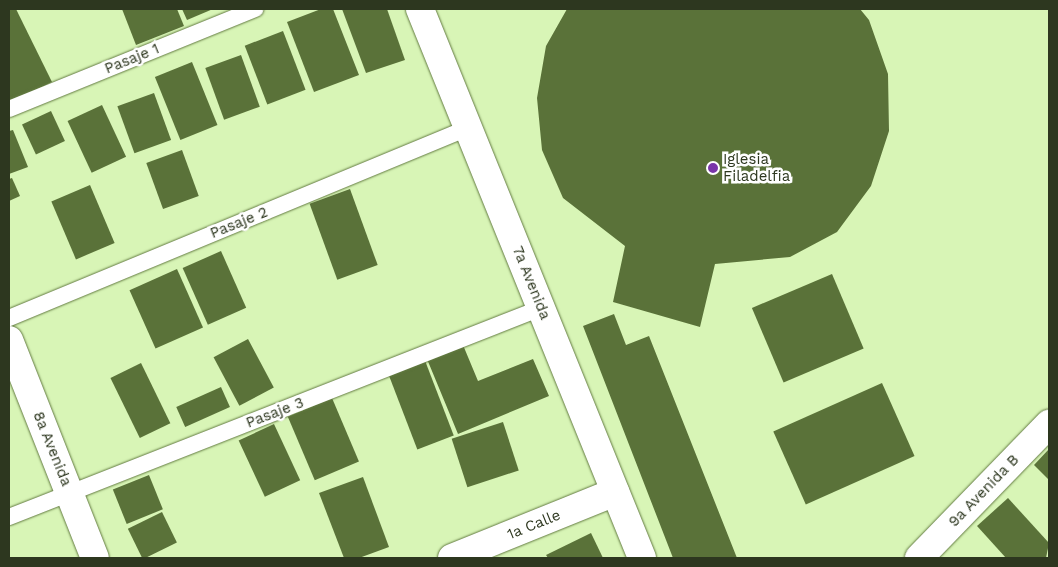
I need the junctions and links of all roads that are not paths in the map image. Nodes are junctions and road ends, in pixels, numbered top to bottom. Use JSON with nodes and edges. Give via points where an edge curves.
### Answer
{"nodes":[{"id":1,"x":255,"y":9,"type":"edge"},
{"id":2,"x":420,"y":9,"type":"edge"},
{"id":3,"x":9,"y":109,"type":"edge"},
{"id":4,"x":468,"y":128,"type":"junction"},
{"id":5,"x":541,"y":308,"type":"junction"},
{"id":6,"x":9,"y":318,"type":"edge"},
{"id":7,"x":9,"y":340,"type":"edge"},
{"id":8,"x":1049,"y":424,"type":"edge"},
{"id":9,"x":615,"y":492,"type":"junction"},
{"id":10,"x":69,"y":493,"type":"junction"},
{"id":11,"x":9,"y":517,"type":"edge"},
{"id":12,"x":95,"y":558,"type":"edge"},
{"id":13,"x":452,"y":558,"type":"edge"},
{"id":14,"x":642,"y":558,"type":"edge"},
{"id":15,"x":919,"y":558,"type":"edge"}],
"edges":[{"from":1,"to":3,"type":"lane","name":"Pasaje 1"},
{"from":2,"to":4,"type":"street","name":"7a Avenida"},
{"from":4,"to":5,"type":"street","name":"7a Avenida"},
{"from":4,"to":6,"type":"lane","name":"Pasaje 2"},
{"from":5,"to":9,"type":"street","name":"7a Avenida"},
{"from":5,"to":10,"type":"lane","name":"Pasaje 3"},
{"from":7,"to":10,"type":"street","name":"8a Avenida"},
{"from":8,"to":15,"type":"street","name":"9a Avenida B"},
{"from":9,"to":13,"type":"street","name":"1a Calle"},
{"from":9,"to":14,"type":"street","name":"7a Avenida"},
{"from":10,"to":11,"type":"lane","name":"Pasaje 3"},
{"from":10,"to":12,"type":"street","name":"8a Avenida"}]}
